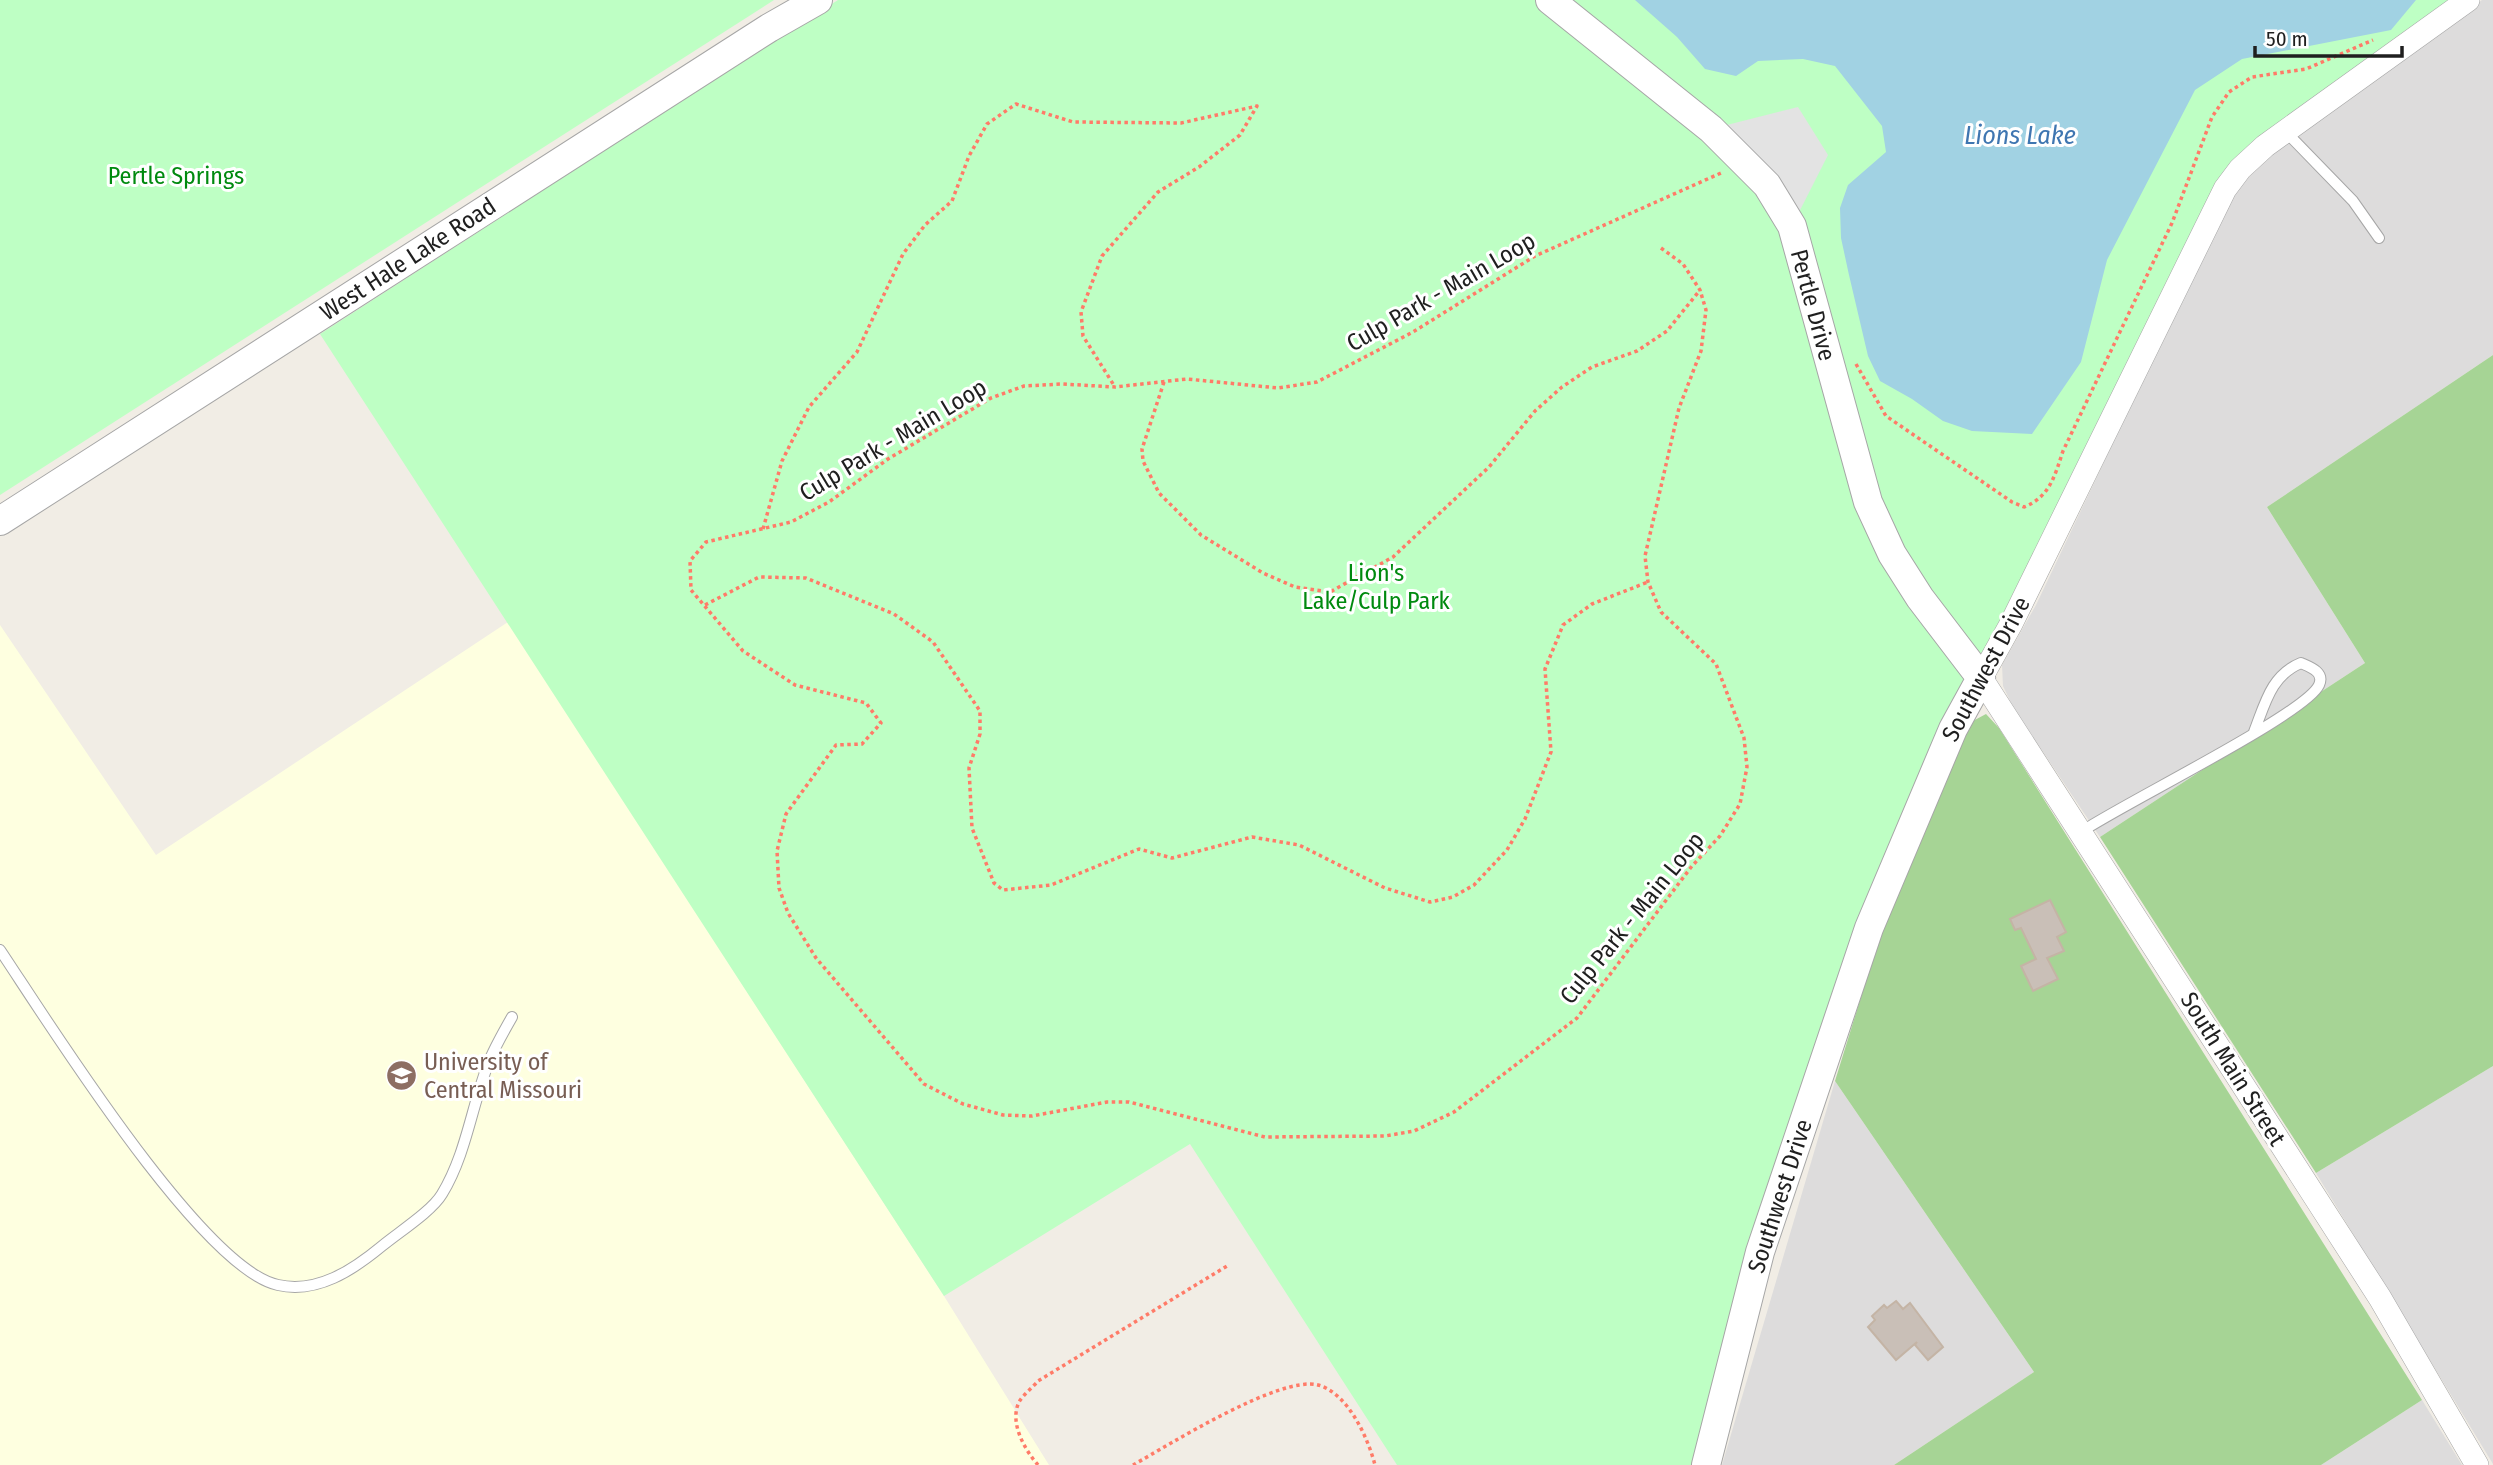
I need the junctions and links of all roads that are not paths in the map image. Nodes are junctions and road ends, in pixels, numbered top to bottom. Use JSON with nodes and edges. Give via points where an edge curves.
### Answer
{"nodes":[{"id":1,"x":818,"y":0,"type":"edge"},
{"id":2,"x":1550,"y":0,"type":"edge"},
{"id":3,"x":2468,"y":0,"type":"edge"},
{"id":4,"x":2286,"y":132,"type":"junction"},
{"id":5,"x":2379,"y":238,"type":"dead end"},
{"id":6,"x":0,"y":521,"type":"edge"},
{"id":7,"x":1981,"y":678,"type":"junction"},
{"id":8,"x":2254,"y":732,"type":"junction"},
{"id":9,"x":2081,"y":832,"type":"junction"},
{"id":10,"x":0,"y":950,"type":"edge"},
{"id":11,"x":512,"y":1017,"type":"dead end"},
{"id":12,"x":1706,"y":1465,"type":"edge"},
{"id":13,"x":2477,"y":1465,"type":"edge"}],
"edges":[{"from":1,"to":6,"type":"street","name":"West Hale Lake Road","via":[[769,27]]},
{"from":2,"to":7,"type":"street","name":"Pertle Drive","via":[[1711,129],[1767,185],[1792,226],[1868,502],[1892,554],[1920,598]]},
{"from":3,"to":4,"type":"street","name":"Southwest Drive"},
{"from":4,"to":5,"type":"lane","via":[[2353,201]]},
{"from":4,"to":7,"type":"street","name":"Southwest Drive","via":[[2240,169],[2225,188]]},
{"from":7,"to":9,"type":"street","name":"South Main Street"},
{"from":7,"to":12,"type":"street","name":"Southwest Drive","via":[[1953,729],[1869,928],[1760,1252]]},
{"from":8,"to":8,"type":"lane","via":[[2319,687],[2316,670],[2301,663],[2275,680]]},
{"from":8,"to":9,"type":"lane","via":[[2110,811]]},
{"from":9,"to":13,"type":"street","name":"South Main Street","via":[[2380,1298]]},
{"from":10,"to":11,"type":"lane","via":[[133,1145],[169,1190],[235,1261],[255,1276],[292,1287],[317,1285],[342,1274],[441,1197],[462,1149],[490,1060]]}]}
